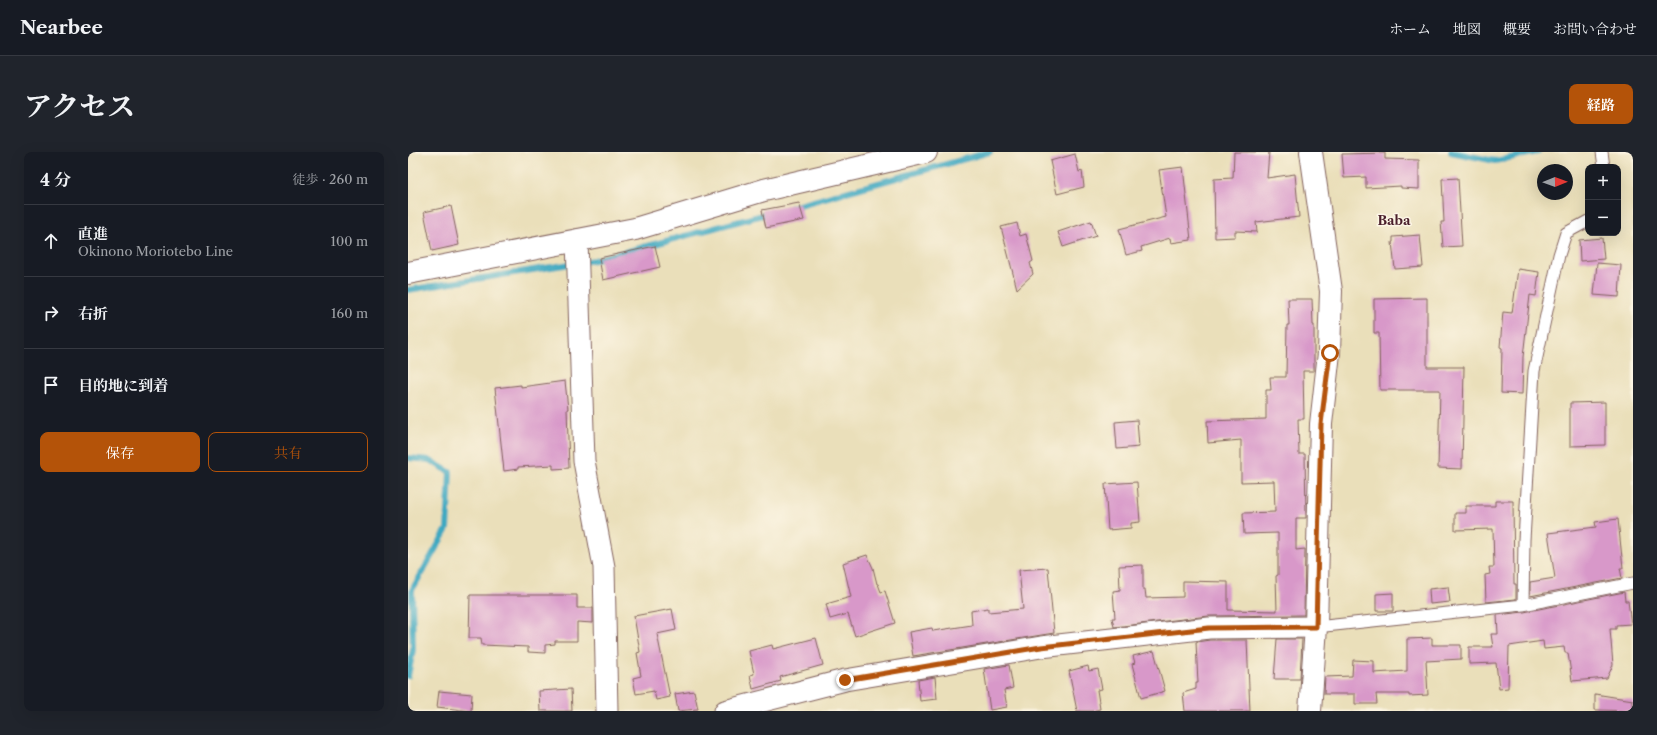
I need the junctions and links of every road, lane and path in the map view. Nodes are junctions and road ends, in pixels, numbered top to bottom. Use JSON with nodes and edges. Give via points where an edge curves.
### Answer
{"nodes":[{"id":1,"x":926,"y":152,"type":"edge"},
{"id":2,"x":1311,"y":152,"type":"edge"},
{"id":3,"x":1602,"y":152,"type":"edge"},
{"id":4,"x":885,"y":156,"type":"edge"},
{"id":5,"x":1604,"y":164,"type":"edge"},
{"id":6,"x":1585,"y":223,"type":"edge"},
{"id":7,"x":577,"y":240,"type":"junction"},
{"id":8,"x":408,"y":273,"type":"edge"},
{"id":9,"x":1633,"y":583,"type":"edge"},
{"id":10,"x":1523,"y":605,"type":"junction"},
{"id":11,"x":1316,"y":627,"type":"junction"},
{"id":12,"x":607,"y":711,"type":"edge"},
{"id":13,"x":725,"y":711,"type":"edge"},
{"id":14,"x":1310,"y":711,"type":"edge"}],
"edges":[{"from":1,"to":4,"type":"main road"},
{"from":2,"to":11,"type":"main road","via":[[1331,290],[1330,353],[1321,424]]},
{"from":3,"to":5,"type":"lane"},
{"from":4,"to":7,"type":"main road","via":[[635,229]]},
{"from":6,"to":10,"type":"lane","via":[[1566,233],[1534,372],[1524,540]]},
{"from":7,"to":8,"type":"main road"},
{"from":7,"to":12,"type":"street","via":[[584,461],[604,567]]},
{"from":9,"to":10,"type":"lane"},
{"from":10,"to":11,"type":"lane"},
{"from":11,"to":13,"type":"street","via":[[1209,628],[1041,647],[845,680]]},
{"from":11,"to":14,"type":"main road"}]}
